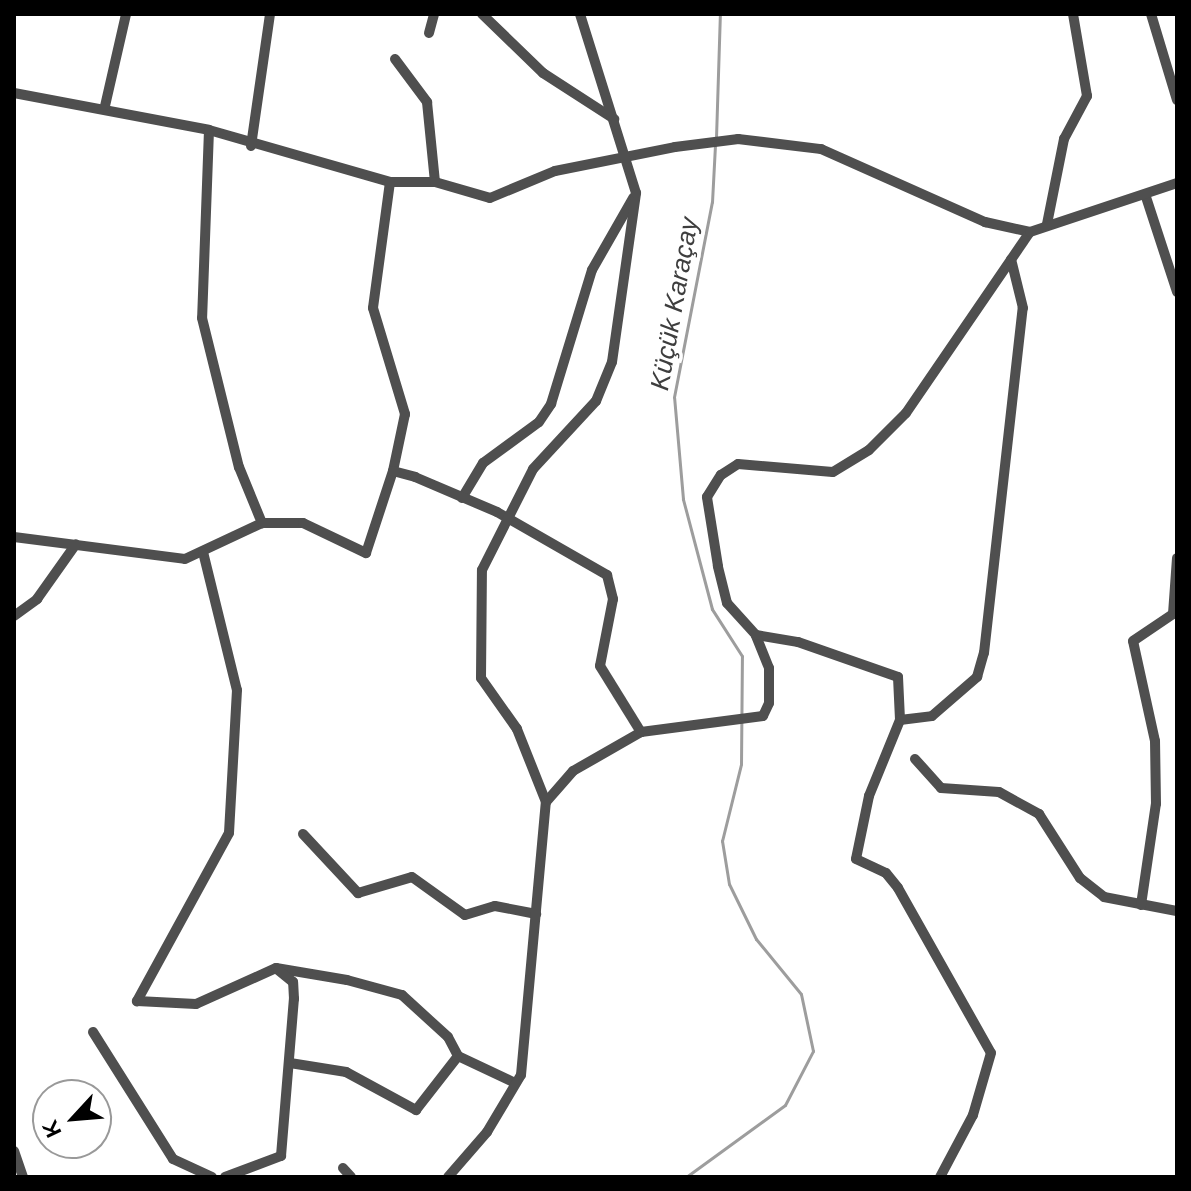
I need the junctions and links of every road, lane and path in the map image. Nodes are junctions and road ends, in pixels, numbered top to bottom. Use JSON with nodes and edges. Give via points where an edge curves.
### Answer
{"nodes":[{"id":1,"x":126,"y":14,"type":"edge"},
{"id":2,"x":270,"y":14,"type":"edge"},
{"id":3,"x":434,"y":14,"type":"edge"},
{"id":4,"x":482,"y":14,"type":"edge"},
{"id":5,"x":580,"y":14,"type":"edge"},
{"id":6,"x":1073,"y":14,"type":"edge"},
{"id":7,"x":1151,"y":14,"type":"edge"},
{"id":8,"x":429,"y":33,"type":"dead end"},
{"id":9,"x":395,"y":59,"type":"dead end"},
{"id":10,"x":14,"y":93,"type":"edge"},
{"id":11,"x":1177,"y":100,"type":"edge"},
{"id":12,"x":105,"y":106,"type":"junction"},
{"id":13,"x":614,"y":119,"type":"junction"},
{"id":14,"x":209,"y":130,"type":"junction"},
{"id":15,"x":251,"y":146,"type":"junction"},
{"id":16,"x":626,"y":160,"type":"junction"},
{"id":17,"x":390,"y":182,"type":"junction"},
{"id":18,"x":435,"y":182,"type":"junction"},
{"id":19,"x":1177,"y":183,"type":"edge"},
{"id":20,"x":636,"y":193,"type":"junction"},
{"id":21,"x":1146,"y":197,"type":"junction"},
{"id":22,"x":1047,"y":224,"type":"junction"},
{"id":23,"x":1030,"y":232,"type":"junction"},
{"id":24,"x":1011,"y":259,"type":"junction"},
{"id":25,"x":1177,"y":292,"type":"edge"},
{"id":26,"x":393,"y":471,"type":"junction"},
{"id":27,"x":462,"y":498,"type":"junction"},
{"id":28,"x":505,"y":517,"type":"junction"},
{"id":29,"x":262,"y":523,"type":"junction"},
{"id":30,"x":14,"y":537,"type":"edge"},
{"id":31,"x":76,"y":544,"type":"junction"},
{"id":32,"x":203,"y":552,"type":"junction"},
{"id":33,"x":1177,"y":558,"type":"edge"},
{"id":34,"x":14,"y":616,"type":"edge"},
{"id":35,"x":756,"y":635,"type":"junction"},
{"id":36,"x":900,"y":720,"type":"junction"},
{"id":37,"x":641,"y":732,"type":"junction"},
{"id":38,"x":915,"y":759,"type":"dead end"},
{"id":39,"x":546,"y":802,"type":"junction"},
{"id":40,"x":303,"y":834,"type":"dead end"},
{"id":41,"x":1141,"y":905,"type":"junction"},
{"id":42,"x":1177,"y":911,"type":"edge"},
{"id":43,"x":536,"y":914,"type":"junction"},
{"id":44,"x":276,"y":968,"type":"junction"},
{"id":45,"x":93,"y":1032,"type":"dead end"},
{"id":46,"x":458,"y":1056,"type":"junction"},
{"id":47,"x":290,"y":1063,"type":"junction"},
{"id":48,"x":515,"y":1083,"type":"junction"},
{"id":49,"x":14,"y":1151,"type":"edge"},
{"id":50,"x":343,"y":1168,"type":"dead end"},
{"id":51,"x":23,"y":1177,"type":"edge"},
{"id":52,"x":212,"y":1177,"type":"edge"},
{"id":53,"x":225,"y":1177,"type":"edge"},
{"id":54,"x":351,"y":1177,"type":"edge"},
{"id":55,"x":448,"y":1177,"type":"edge"},
{"id":56,"x":940,"y":1177,"type":"edge"}],
"edges":[{"from":1,"to":12,"type":"street"},
{"from":2,"to":15,"type":"street"},
{"from":3,"to":8,"type":"street"},
{"from":4,"to":13,"type":"street","via":[[543,73]]},
{"from":5,"to":13,"type":"street"},
{"from":6,"to":22,"type":"street","via":[[1087,96],[1064,139]]},
{"from":7,"to":11,"type":"street"},
{"from":9,"to":18,"type":"street","via":[[427,102]]},
{"from":10,"to":12,"type":"street"},
{"from":12,"to":14,"type":"street"},
{"from":13,"to":16,"type":"street"},
{"from":14,"to":15,"type":"street"},
{"from":14,"to":29,"type":"street","via":[[202,318],[239,467]]},
{"from":15,"to":17,"type":"street"},
{"from":16,"to":18,"type":"street","via":[[555,171],[490,198]]},
{"from":16,"to":20,"type":"street"},
{"from":16,"to":23,"type":"street","via":[[738,139],[821,149],[946,207]]},
{"from":17,"to":18,"type":"street"},
{"from":17,"to":26,"type":"street","via":[[373,308],[405,414]]},
{"from":19,"to":21,"type":"street"},
{"from":20,"to":27,"type":"street","via":[[592,270],[551,404],[539,422],[483,463]]},
{"from":20,"to":28,"type":"street","via":[[612,362],[601,388],[533,469]]},
{"from":21,"to":22,"type":"street"},
{"from":21,"to":25,"type":"street"},
{"from":22,"to":23,"type":"street"},
{"from":23,"to":24,"type":"street"},
{"from":24,"to":35,"type":"street","via":[[906,413],[869,450],[833,472],[738,464],[721,475],[707,497],[718,566],[727,603]]},
{"from":24,"to":36,"type":"street","via":[[1023,308],[984,653],[977,677],[932,716]]},
{"from":26,"to":27,"type":"street"},
{"from":26,"to":29,"type":"street","via":[[366,553],[303,523]]},
{"from":27,"to":28,"type":"street"},
{"from":28,"to":37,"type":"street","via":[[607,575],[613,599],[600,666]]},
{"from":28,"to":39,"type":"street","via":[[482,570],[479,666],[517,729]]},
{"from":29,"to":32,"type":"street"},
{"from":30,"to":31,"type":"street"},
{"from":31,"to":32,"type":"street","via":[[143,558]]},
{"from":31,"to":34,"type":"street","via":[[37,599]]},
{"from":32,"to":44,"type":"street","via":[[237,690],[229,833],[137,1001],[196,1004]]},
{"from":33,"to":41,"type":"street","via":[[1173,614],[1133,641],[1155,741],[1156,804]]},
{"from":35,"to":36,"type":"street","via":[[898,677]]},
{"from":35,"to":37,"type":"street","via":[[771,686],[763,716]]},
{"from":36,"to":56,"type":"street","via":[[869,796],[856,859],[898,888],[991,1053],[973,1115]]},
{"from":37,"to":39,"type":"street","via":[[573,771]]},
{"from":38,"to":41,"type":"street","via":[[941,788],[999,792],[1039,814],[1080,878],[1104,897]]},
{"from":39,"to":43,"type":"street"},
{"from":40,"to":43,"type":"street","via":[[358,893],[412,877],[465,915],[495,906]]},
{"from":41,"to":42,"type":"street"},
{"from":43,"to":48,"type":"street","via":[[531,1012]]},
{"from":44,"to":46,"type":"street","via":[[402,995],[448,1037]]},
{"from":44,"to":47,"type":"street","via":[[293,982]]},
{"from":45,"to":52,"type":"street","via":[[173,1159]]},
{"from":46,"to":47,"type":"street","via":[[416,1110],[346,1072]]},
{"from":46,"to":48,"type":"street"},
{"from":47,"to":53,"type":"street","via":[[281,1156]]},
{"from":48,"to":55,"type":"street","via":[[487,1132]]},
{"from":49,"to":51,"type":"street"},
{"from":50,"to":54,"type":"street"}]}
